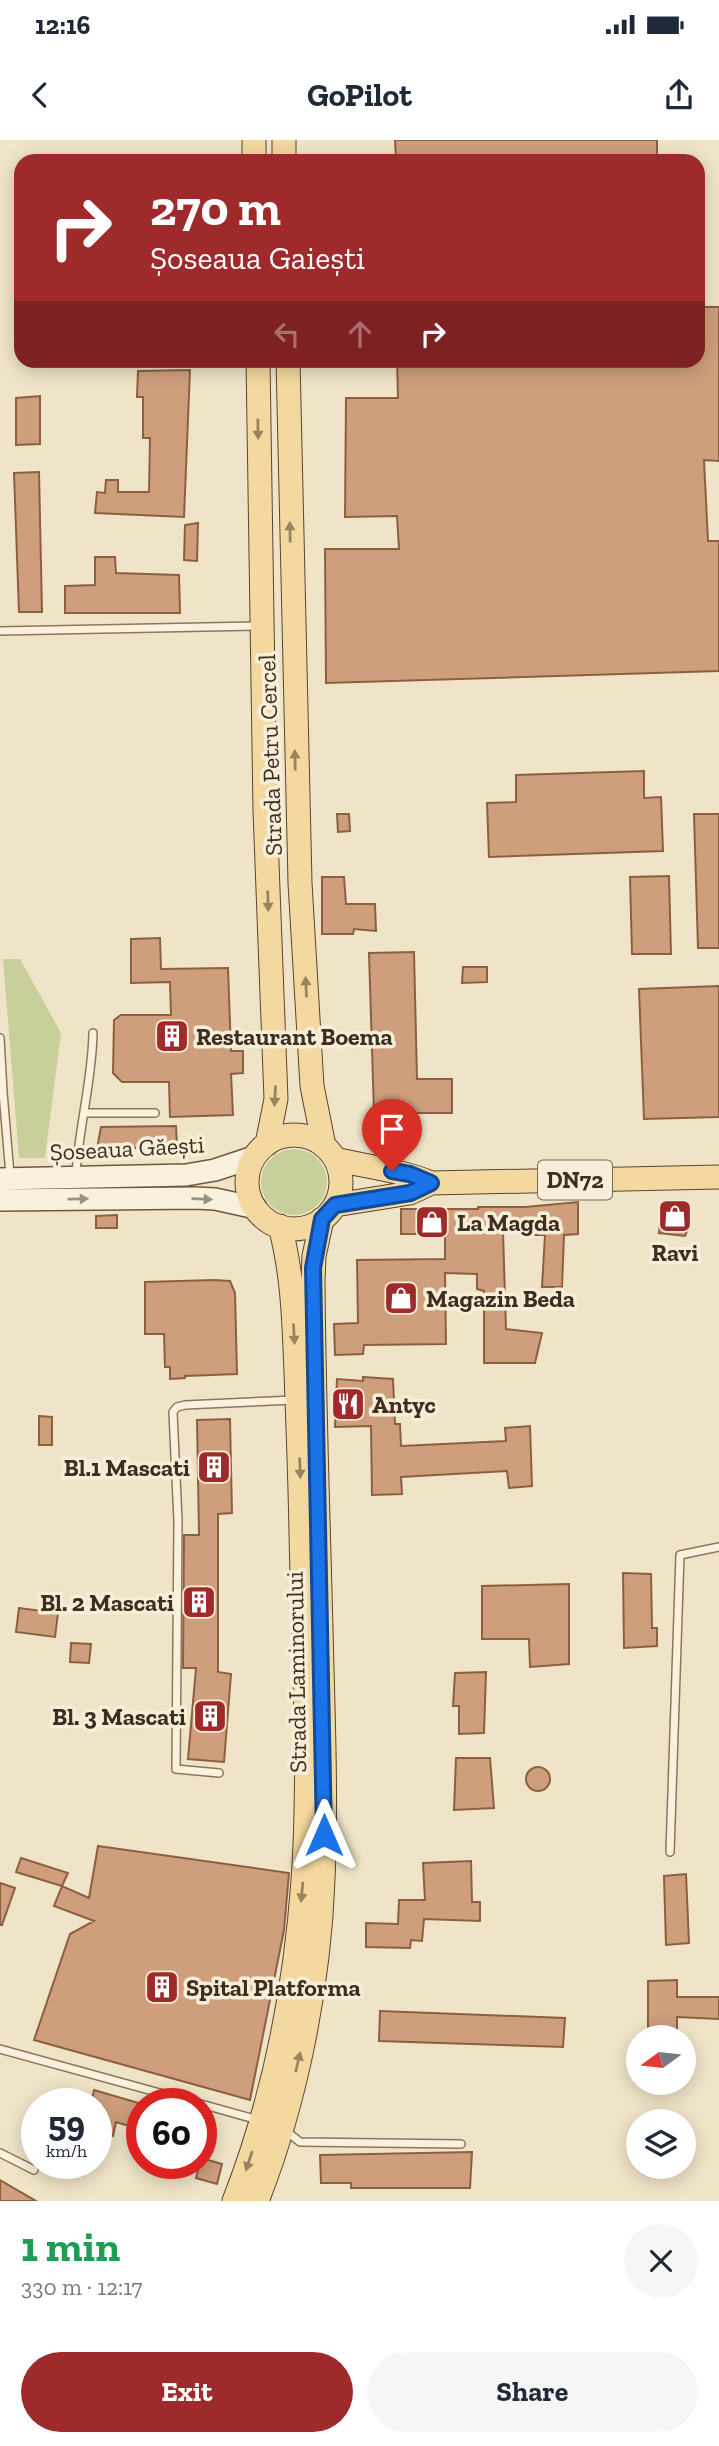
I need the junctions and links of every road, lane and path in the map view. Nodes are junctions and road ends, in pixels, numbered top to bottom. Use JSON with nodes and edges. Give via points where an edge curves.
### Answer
{"nodes":[{"id":1,"x":258,"y":368,"type":"edge"},
{"id":2,"x":288,"y":368,"type":"edge"},
{"id":3,"x":261,"y":626,"type":"junction"},
{"id":4,"x":0,"y":631,"type":"edge"},
{"id":5,"x":93,"y":1033,"type":"dead end"},
{"id":6,"x":0,"y":1038,"type":"edge"},
{"id":7,"x":2,"y":1092,"type":"edge"},
{"id":8,"x":155,"y":1112,"type":"dead end"},
{"id":9,"x":85,"y":1113,"type":"junction"},
{"id":10,"x":260,"y":1151,"type":"junction"},
{"id":11,"x":330,"y":1152,"type":"junction"},
{"id":12,"x":719,"y":1177,"type":"edge"},
{"id":13,"x":75,"y":1178,"type":"junction"},
{"id":14,"x":431,"y":1183,"type":"junction"},
{"id":15,"x":5,"y":1189,"type":"edge"},
{"id":16,"x":256,"y":1208,"type":"junction"},
{"id":17,"x":328,"y":1212,"type":"junction"},
{"id":18,"x":279,"y":1226,"type":"junction"},
{"id":19,"x":307,"y":1400,"type":"junction"},
{"id":20,"x":719,"y":1548,"type":"edge"},
{"id":21,"x":219,"y":1773,"type":"dead end"},
{"id":22,"x":670,"y":1852,"type":"dead end"},
{"id":23,"x":0,"y":2049,"type":"edge"},
{"id":24,"x":142,"y":2088,"type":"edge"},
{"id":25,"x":217,"y":2109,"type":"edge"},
{"id":26,"x":272,"y":2125,"type":"junction"},
{"id":27,"x":461,"y":2144,"type":"dead end"},
{"id":28,"x":0,"y":2153,"type":"edge"},
{"id":29,"x":21,"y":2164,"type":"edge"},
{"id":30,"x":234,"y":2201,"type":"edge"},
{"id":31,"x":257,"y":2201,"type":"edge"}],
"edges":[{"from":1,"to":3,"type":"main road","name":"Strada Petru Cercel","one_way":true},
{"from":11,"to":2,"type":"main road","name":"Strada Petru Cercel","one_way":true,"via":[[314,1099],[310,1055],[295,763]]},
{"from":3,"to":4,"type":"lane"},
{"from":3,"to":10,"type":"main road","name":"Strada Petru Cercel","one_way":true,"via":[[276,1100]]},
{"from":5,"to":9,"type":"lane"},
{"from":6,"to":7,"type":"lane"},
{"from":7,"to":15,"type":"lane"},
{"from":8,"to":9,"type":"lane"},
{"from":9,"to":13,"type":"lane"},
{"from":10,"to":11,"type":"main road","number":"DN72","via":[[278,1138],[294,1135],[310,1138]]},
{"from":10,"to":13,"type":"main road","name":"Șoseaua Găești","via":[[224,1168],[186,1175]]},
{"from":10,"to":16,"type":"main road","via":[[247,1181]]},
{"from":11,"to":14,"type":"main road","number":"DN72"},
{"from":11,"to":17,"type":"main road","via":[[341,1181]]},
{"from":12,"to":14,"type":"main road","number":"DN72"},
{"from":13,"to":15,"type":"main road","name":"Șoseaua Găești"},
{"from":14,"to":17,"type":"main road","number":"DN72","via":[[410,1193]]},
{"from":15,"to":16,"type":"main road","name":"Șoseaua Găești","one_way":true,"via":[[215,1199]]},
{"from":16,"to":18,"type":"main road"},
{"from":17,"to":18,"type":"main road","number":"DN72","via":[[299,1228]]},
{"from":17,"to":19,"type":"main road","name":"Strada Laminorului","via":[[313,1268]]},
{"from":18,"to":19,"type":"main road","name":"Strada Laminorului","one_way":true,"via":[[288,1256]]},
{"from":19,"to":21,"type":"lane","via":[[185,1405],[173,1412],[178,1521],[176,1769]]},
{"from":19,"to":26,"type":"main road","name":"Strada Laminorului","via":[[324,1773],[323,1882],[313,1982],[300,2050]]},
{"from":20,"to":22,"type":"lane","via":[[680,1555]]},
{"from":23,"to":24,"type":"lane"},
{"from":25,"to":26,"type":"lane"},
{"from":26,"to":27,"type":"lane","via":[[300,2142]]},
{"from":26,"to":30,"type":"main road","name":"Strada Laminorului","one_way":true},
{"from":26,"to":31,"type":"main road","name":"Strada Laminorului"},
{"from":28,"to":29,"type":"lane"}]}
